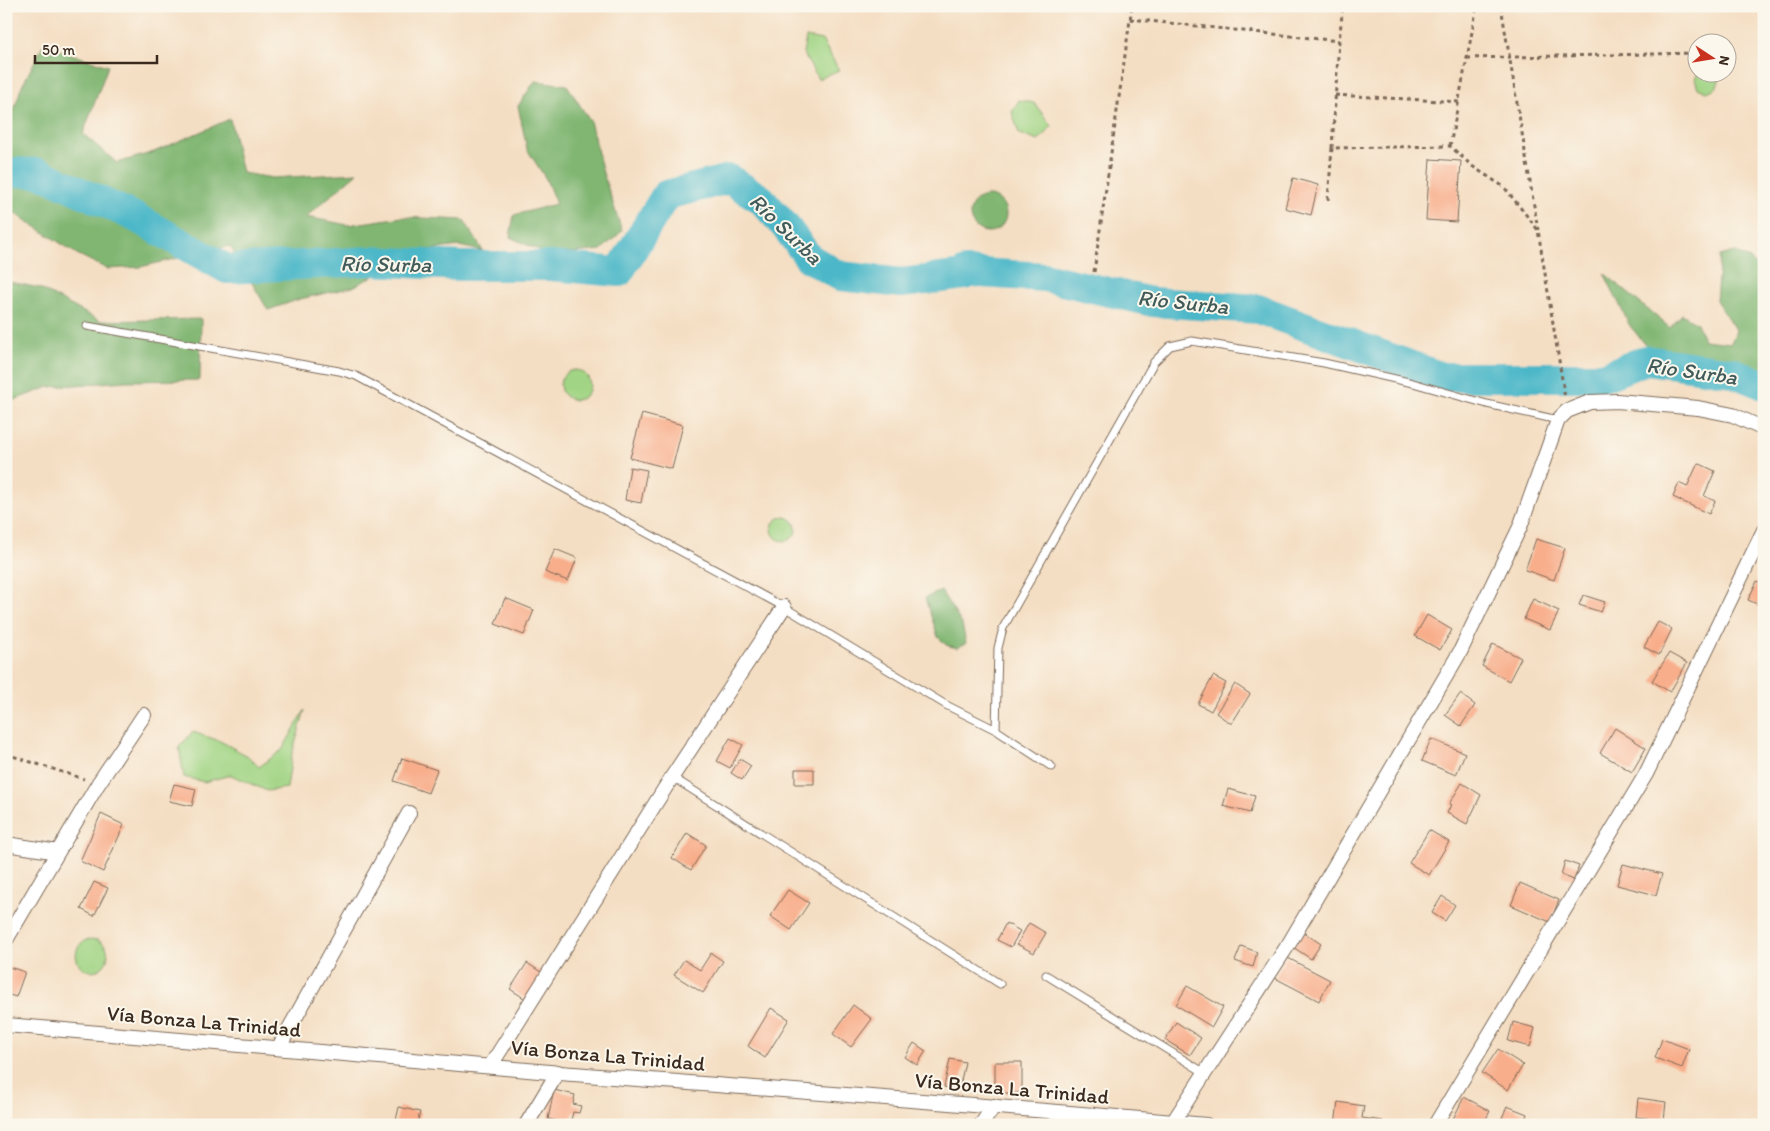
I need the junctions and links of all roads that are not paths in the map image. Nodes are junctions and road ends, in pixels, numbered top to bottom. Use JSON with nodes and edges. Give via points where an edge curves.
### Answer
{"nodes":[{"id":1,"x":87,"y":326,"type":"dead end"},
{"id":2,"x":1562,"y":415,"type":"junction"},
{"id":3,"x":1764,"y":429,"type":"edge"},
{"id":4,"x":1764,"y":530,"type":"edge"},
{"id":5,"x":784,"y":607,"type":"junction"},
{"id":6,"x":144,"y":715,"type":"dead end"},
{"id":7,"x":996,"y":730,"type":"junction"},
{"id":8,"x":1052,"y":767,"type":"dead end"},
{"id":9,"x":672,"y":778,"type":"junction"},
{"id":10,"x":408,"y":813,"type":"dead end"},
{"id":11,"x":6,"y":844,"type":"edge"},
{"id":12,"x":58,"y":852,"type":"junction"},
{"id":13,"x":6,"y":940,"type":"edge"},
{"id":14,"x":1046,"y":975,"type":"dead end"},
{"id":15,"x":1000,"y":984,"type":"dead end"},
{"id":16,"x":6,"y":1025,"type":"edge"},
{"id":17,"x":279,"y":1047,"type":"junction"},
{"id":18,"x":491,"y":1066,"type":"junction"},
{"id":19,"x":558,"y":1072,"type":"junction"},
{"id":20,"x":1205,"y":1073,"type":"junction"},
{"id":21,"x":994,"y":1106,"type":"junction"},
{"id":22,"x":1174,"y":1122,"type":"junction"},
{"id":23,"x":526,"y":1125,"type":"edge"},
{"id":24,"x":980,"y":1125,"type":"edge"},
{"id":25,"x":1206,"y":1125,"type":"edge"},
{"id":26,"x":1435,"y":1125,"type":"edge"}],
"edges":[{"from":1,"to":5,"type":"lane","via":[[356,376]]},
{"from":2,"to":3,"type":"street","via":[[1590,402],[1617,401],[1698,408],[1733,415]]},
{"from":2,"to":7,"type":"lane","via":[[1487,404],[1324,363],[1192,341],[1170,346],[1154,362],[1003,628],[998,648]]},
{"from":2,"to":20,"type":"street","via":[[1520,527],[1460,652],[1290,942]]},
{"from":4,"to":26,"type":"street","via":[[1646,774]]},
{"from":5,"to":7,"type":"lane","via":[[946,705]]},
{"from":5,"to":9,"type":"street"},
{"from":6,"to":12,"type":"street"},
{"from":7,"to":8,"type":"lane"},
{"from":9,"to":15,"type":"lane"},
{"from":9,"to":18,"type":"street"},
{"from":10,"to":17,"type":"street"},
{"from":11,"to":12,"type":"street"},
{"from":12,"to":13,"type":"street"},
{"from":14,"to":20,"type":"lane"},
{"from":16,"to":17,"type":"street","name":"Vía Bonza La Trinidad"},
{"from":17,"to":18,"type":"street","name":"Vía Bonza La Trinidad"},
{"from":18,"to":19,"type":"street","name":"Vía Bonza La Trinidad"},
{"from":19,"to":21,"type":"street","name":"Vía Bonza La Trinidad"},
{"from":19,"to":23,"type":"street"},
{"from":20,"to":22,"type":"street"},
{"from":21,"to":22,"type":"street","name":"Vía Bonza La Trinidad"},
{"from":21,"to":24,"type":"street"},
{"from":22,"to":25,"type":"street","name":"Vía Bonza La Trinidad"}]}
